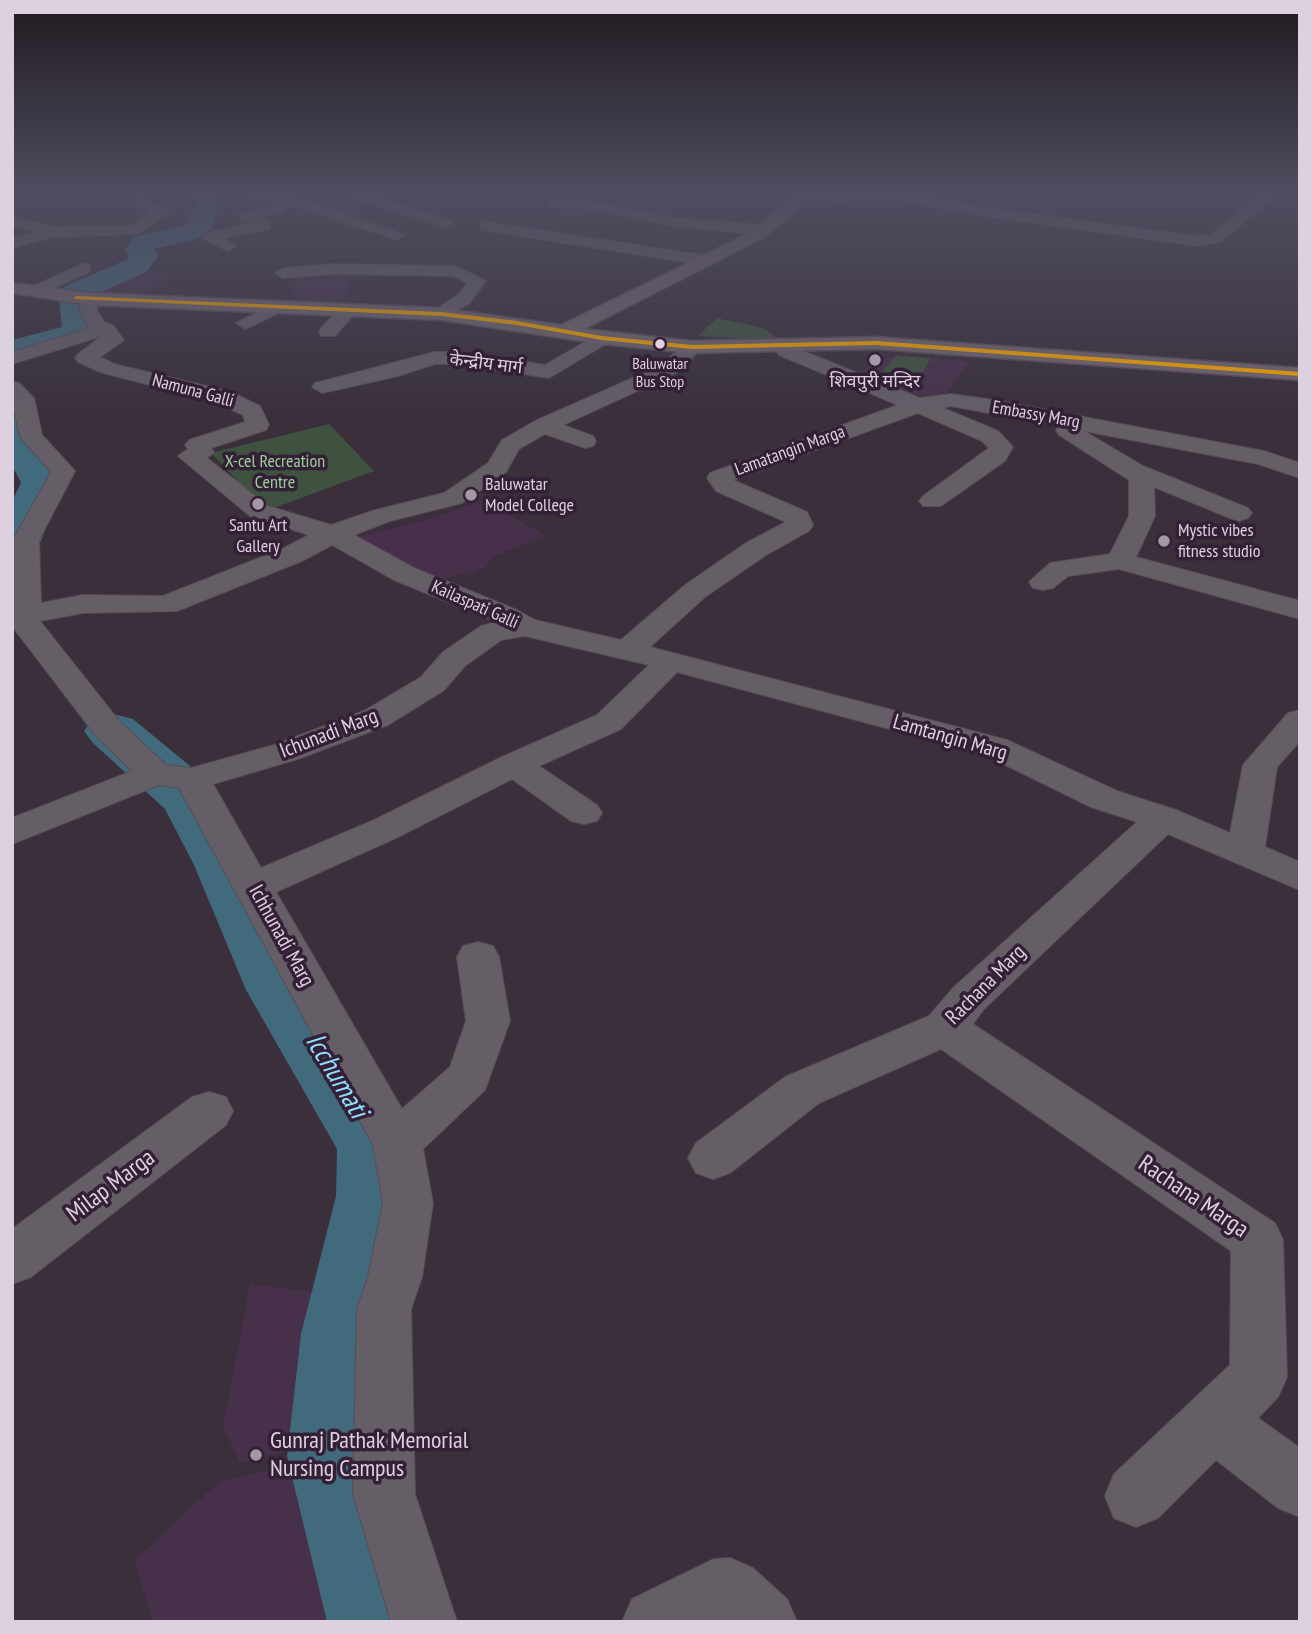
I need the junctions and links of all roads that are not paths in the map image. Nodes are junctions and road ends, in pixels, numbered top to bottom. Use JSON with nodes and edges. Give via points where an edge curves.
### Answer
{"nodes":[{"id":1,"x":81,"y":269,"type":"edge"},
{"id":2,"x":691,"y":269,"type":"edge"},
{"id":3,"x":282,"y":273,"type":"dead end"},
{"id":4,"x":12,"y":288,"type":"edge"},
{"id":5,"x":32,"y":291,"type":"junction"},
{"id":6,"x":84,"y":299,"type":"junction"},
{"id":7,"x":273,"y":309,"type":"junction"},
{"id":8,"x":347,"y":311,"type":"junction"},
{"id":9,"x":441,"y":314,"type":"junction"},
{"id":10,"x":245,"y":323,"type":"dead end"},
{"id":11,"x":106,"y":329,"type":"junction"},
{"id":12,"x":566,"y":330,"type":"junction"},
{"id":13,"x":328,"y":332,"type":"dead end"},
{"id":14,"x":602,"y":338,"type":"junction"},
{"id":15,"x":782,"y":345,"type":"junction"},
{"id":16,"x":692,"y":347,"type":"junction"},
{"id":17,"x":12,"y":358,"type":"edge"},
{"id":18,"x":1300,"y":374,"type":"edge"},
{"id":19,"x":12,"y":387,"type":"edge"},
{"id":20,"x":322,"y":387,"type":"dead end"},
{"id":21,"x":918,"y":405,"type":"junction"},
{"id":22,"x":1046,"y":418,"type":"junction"},
{"id":23,"x":543,"y":426,"type":"junction"},
{"id":24,"x":585,"y":441,"type":"dead end"},
{"id":25,"x":1135,"y":471,"type":"junction"},
{"id":26,"x":1300,"y":471,"type":"edge"},
{"id":27,"x":932,"y":501,"type":"dead end"},
{"id":28,"x":1239,"y":513,"type":"dead end"},
{"id":29,"x":332,"y":534,"type":"junction"},
{"id":30,"x":1121,"y":561,"type":"junction"},
{"id":31,"x":1043,"y":582,"type":"dead end"},
{"id":32,"x":1300,"y":610,"type":"edge"},
{"id":33,"x":17,"y":617,"type":"edge"},
{"id":34,"x":526,"y":627,"type":"junction"},
{"id":35,"x":627,"y":651,"type":"junction"},
{"id":36,"x":671,"y":661,"type":"junction"},
{"id":37,"x":1300,"y":720,"type":"edge"},
{"id":38,"x":514,"y":764,"type":"junction"},
{"id":39,"x":173,"y":776,"type":"junction"},
{"id":40,"x":584,"y":813,"type":"dead end"},
{"id":41,"x":1163,"y":818,"type":"junction"},
{"id":42,"x":12,"y":832,"type":"edge"},
{"id":43,"x":1245,"y":854,"type":"junction"},
{"id":44,"x":1300,"y":877,"type":"edge"},
{"id":45,"x":254,"y":886,"type":"junction"},
{"id":46,"x":478,"y":957,"type":"dead end"},
{"id":47,"x":944,"y":1028,"type":"junction"},
{"id":48,"x":209,"y":1111,"type":"dead end"},
{"id":49,"x":397,"y":1143,"type":"junction"},
{"id":50,"x":713,"y":1158,"type":"dead end"},
{"id":51,"x":12,"y":1260,"type":"edge"},
{"id":52,"x":1213,"y":1421,"type":"junction"},
{"id":53,"x":1300,"y":1486,"type":"edge"},
{"id":54,"x":1136,"y":1496,"type":"dead end"},
{"id":55,"x":424,"y":1622,"type":"edge"},
{"id":56,"x":655,"y":1622,"type":"edge"},
{"id":57,"x":764,"y":1622,"type":"edge"}],
"edges":[{"from":1,"to":5,"type":"street"},
{"from":2,"to":12,"type":"main road"},
{"from":3,"to":9,"type":"street","via":[[456,271],[477,281],[464,299]]},
{"from":4,"to":5,"type":"main road"},
{"from":5,"to":6,"type":"main road"},
{"from":6,"to":7,"type":"main road"},
{"from":6,"to":11,"type":"street","via":[[97,326]]},
{"from":7,"to":8,"type":"main road"},
{"from":7,"to":10,"type":"street"},
{"from":8,"to":9,"type":"main road"},
{"from":8,"to":13,"type":"street"},
{"from":9,"to":12,"type":"main road"},
{"from":11,"to":17,"type":"street"},
{"from":11,"to":29,"type":"street","name":"Namuna Galli","via":[[114,340],[85,358],[107,368],[223,397],[252,411],[258,425],[197,445],[202,453],[190,456],[259,511]]},
{"from":12,"to":14,"type":"main road"},
{"from":14,"to":16,"type":"main road"},
{"from":14,"to":20,"type":"street","name":"केन्द्रीय मार्ग","via":[[549,372],[435,358]]},
{"from":15,"to":16,"type":"main road"},
{"from":15,"to":18,"type":"main road","via":[[917,345]]},
{"from":15,"to":21,"type":"street","name":"Embassy Marg","via":[[786,351]]},
{"from":16,"to":23,"type":"street","via":[[669,369]]},
{"from":19,"to":33,"type":"street","via":[[26,403],[31,437],[73,468],[26,540],[28,598]]},
{"from":21,"to":22,"type":"street","name":"Embassy Marg","via":[[951,400]]},
{"from":21,"to":27,"type":"street","via":[[990,436],[1001,447],[997,456]]},
{"from":21,"to":35,"type":"street","name":"Lamatangin Marga","via":[[719,478],[725,486],[798,517],[800,524],[695,591]]},
{"from":22,"to":25,"type":"street"},
{"from":22,"to":26,"type":"street","name":"Embassy Marg","via":[[1264,458]]},
{"from":23,"to":24,"type":"street"},
{"from":23,"to":29,"type":"street","via":[[510,445],[498,467],[453,498]]},
{"from":25,"to":28,"type":"street"},
{"from":25,"to":30,"type":"street","via":[[1141,479],[1142,516]]},
{"from":29,"to":33,"type":"street","via":[[292,555],[167,604],[83,604]]},
{"from":29,"to":34,"type":"street","name":"Kailaspati Galli","via":[[404,574]]},
{"from":30,"to":31,"type":"street","via":[[1060,569]]},
{"from":30,"to":32,"type":"street"},
{"from":33,"to":39,"type":"street","name":"Ichhunadi Marg","via":[[108,729]]},
{"from":34,"to":35,"type":"street","name":"Kailaspati Galli"},
{"from":34,"to":39,"type":"street","name":"Ichunadi Marg","via":[[492,632],[454,659],[432,684],[376,718],[286,752]]},
{"from":35,"to":36,"type":"street","name":"Lamtangin Marg"},
{"from":36,"to":38,"type":"street","via":[[609,722]]},
{"from":36,"to":41,"type":"street","name":"Lamtangin Marg","via":[[995,747],[1104,799]]},
{"from":37,"to":43,"type":"street","via":[[1260,765]]},
{"from":38,"to":40,"type":"street"},
{"from":38,"to":45,"type":"street","via":[[385,829]]},
{"from":39,"to":42,"type":"street","name":"Ichunadi Marg"},
{"from":39,"to":45,"type":"street","name":"Ichhunadi Marg"},
{"from":41,"to":43,"type":"street","name":"Lamtangin Marg"},
{"from":41,"to":47,"type":"street","name":"Rachana Marg","via":[[969,999]]},
{"from":43,"to":44,"type":"street","name":"Lamtangin Marg"},
{"from":45,"to":49,"type":"street","name":"Ichhunadi Marg"},
{"from":46,"to":49,"type":"street","via":[[488,1021],[468,1077]]},
{"from":47,"to":50,"type":"street","name":"Rachana Marg","via":[[802,1090]]},
{"from":47,"to":52,"type":"street","name":"Rachana Marga","via":[[1257,1240],[1258,1377]]},
{"from":48,"to":51,"type":"street","name":"Milap Marga"},
{"from":49,"to":55,"type":"street","name":"Ichhunadi Marg","via":[[408,1203],[395,1277],[384,1309],[384,1494]]},
{"from":52,"to":53,"type":"street"},
{"from":52,"to":54,"type":"street","name":"Rachana Marga"},
{"from":56,"to":57,"type":"street","via":[[714,1592],[730,1591]]}]}
